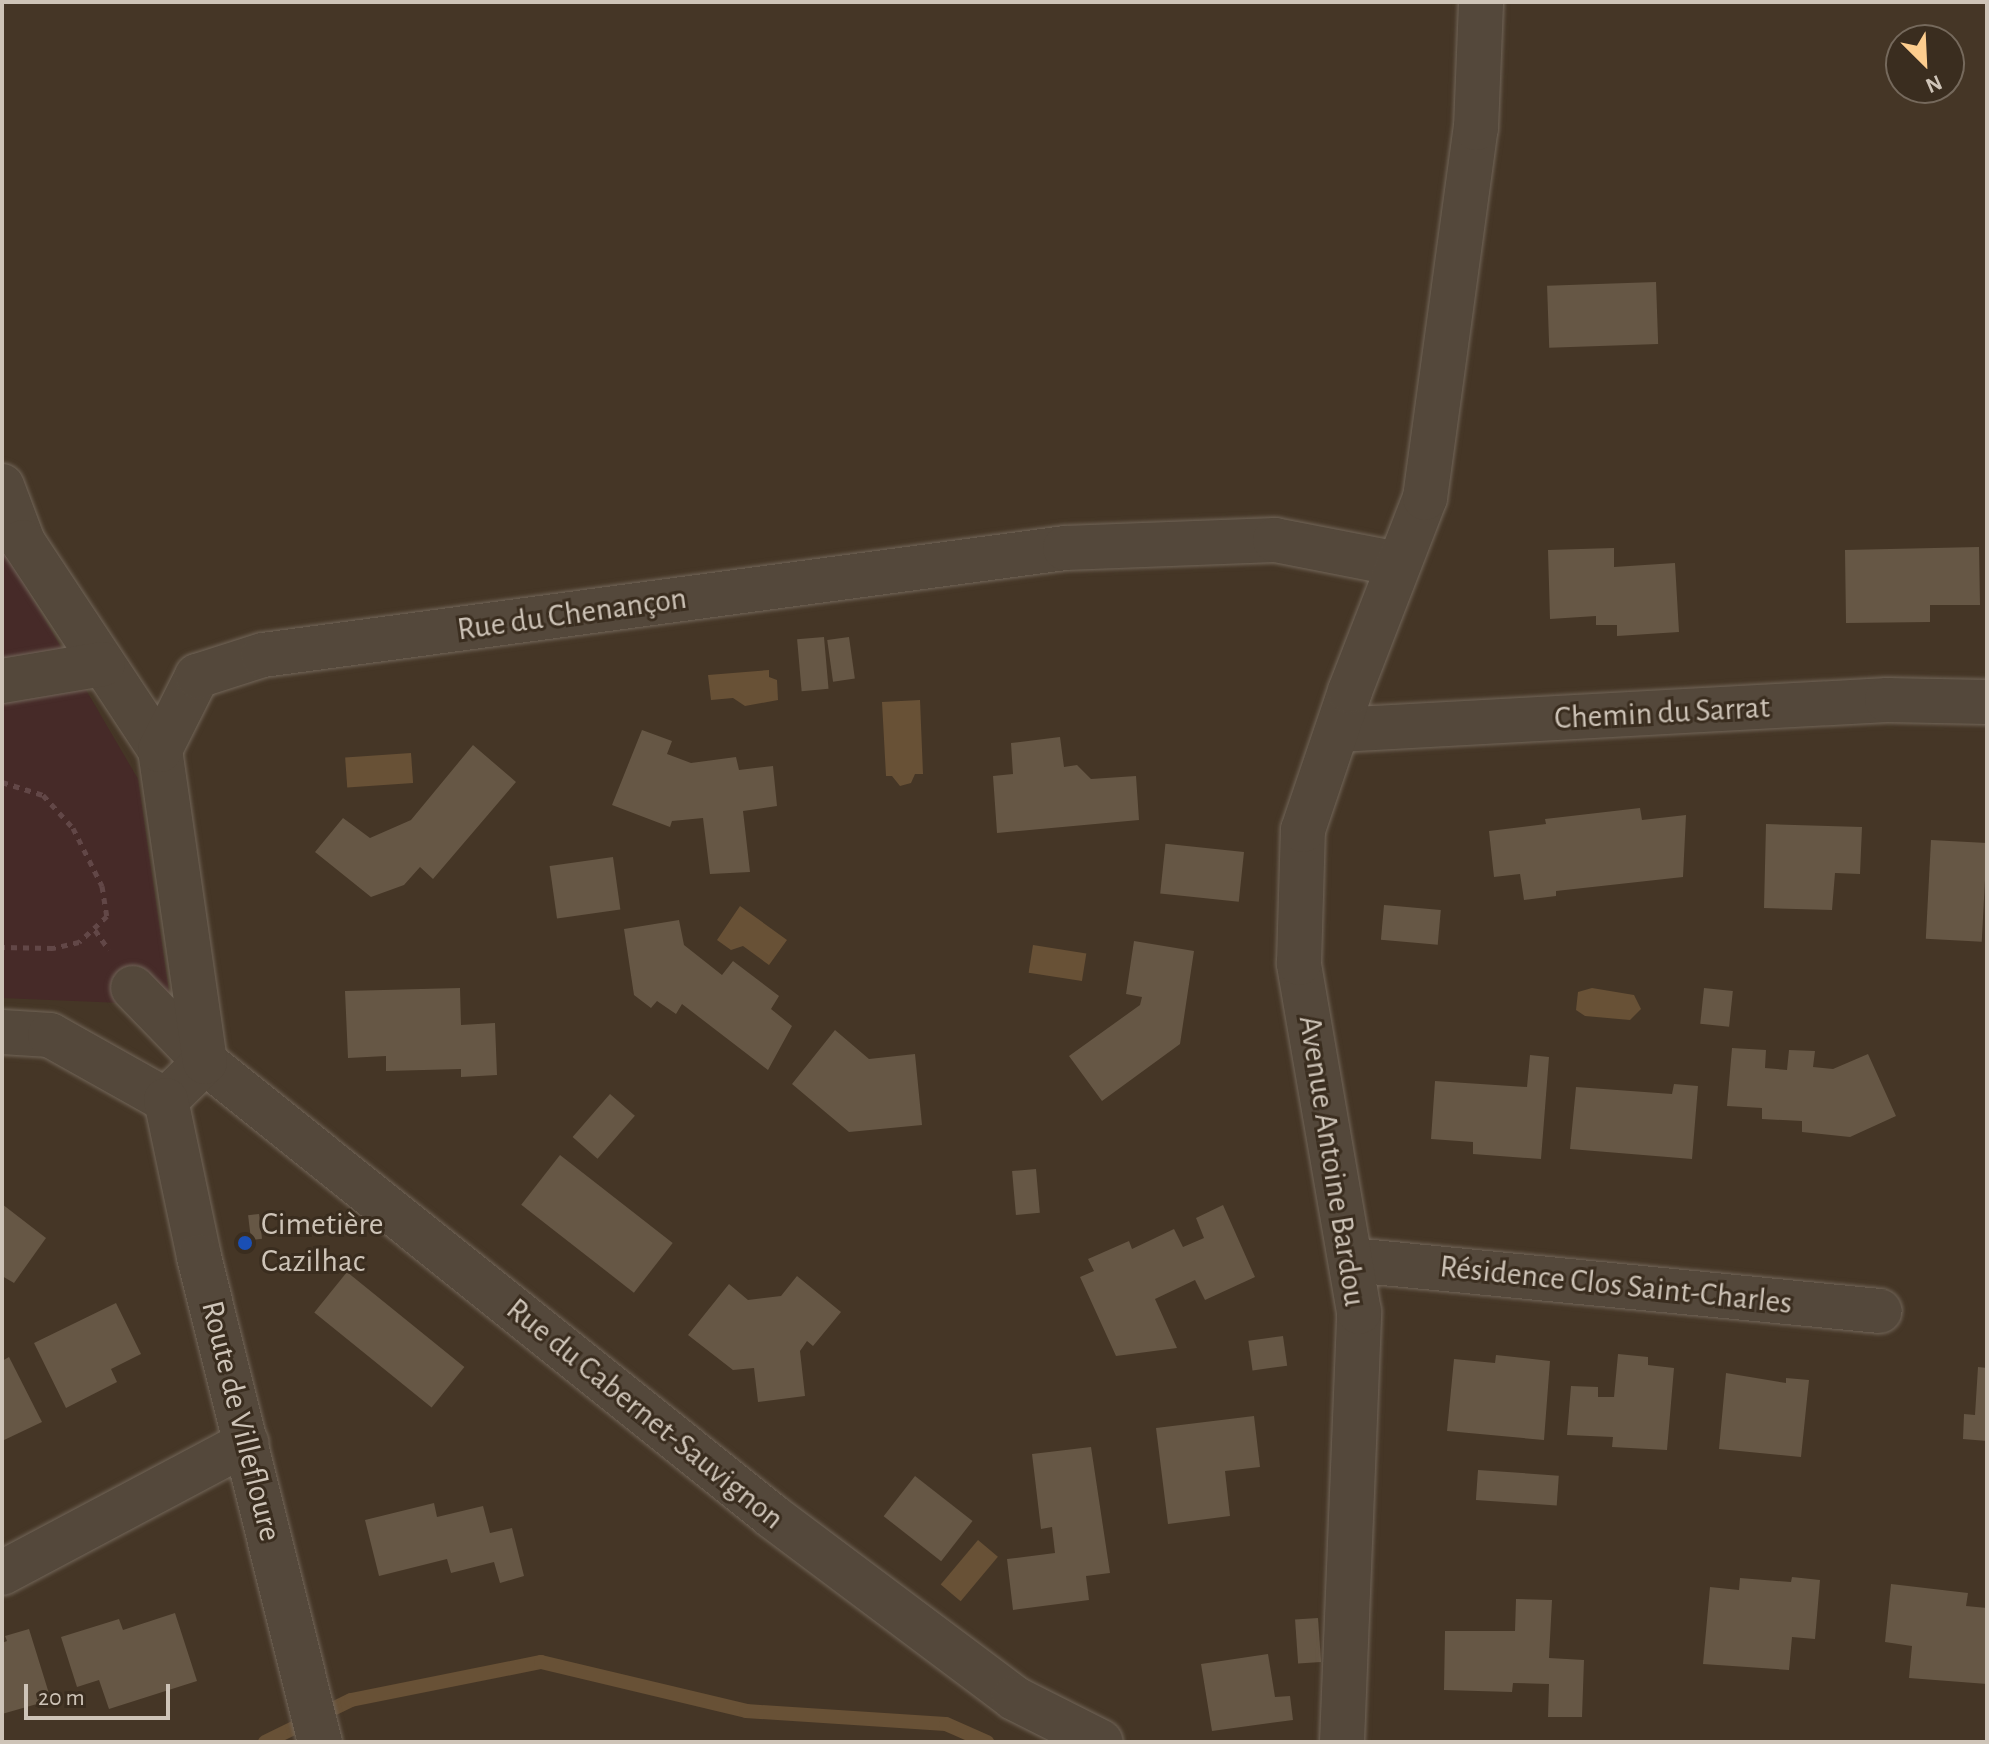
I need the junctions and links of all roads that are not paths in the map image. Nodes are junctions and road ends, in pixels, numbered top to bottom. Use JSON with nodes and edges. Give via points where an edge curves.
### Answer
{"nodes":[{"id":1,"x":1481,"y":2,"type":"edge"},
{"id":2,"x":2,"y":486,"type":"edge"},
{"id":3,"x":1399,"y":564,"type":"junction"},
{"id":4,"x":103,"y":664,"type":"junction"},
{"id":5,"x":2,"y":681,"type":"edge"},
{"id":6,"x":1987,"y":702,"type":"edge"},
{"id":7,"x":1338,"y":730,"type":"junction"},
{"id":8,"x":160,"y":750,"type":"junction"},
{"id":9,"x":133,"y":988,"type":"dead end"},
{"id":10,"x":2,"y":1032,"type":"edge"},
{"id":11,"x":205,"y":1062,"type":"junction"},
{"id":12,"x":166,"y":1100,"type":"junction"},
{"id":13,"x":1352,"y":1260,"type":"junction"},
{"id":14,"x":1880,"y":1311,"type":"dead end"},
{"id":15,"x":247,"y":1443,"type":"junction"},
{"id":16,"x":2,"y":1573,"type":"edge"},
{"id":17,"x":320,"y":1742,"type":"edge"},
{"id":18,"x":1101,"y":1742,"type":"edge"},
{"id":19,"x":1342,"y":1742,"type":"edge"}],
"edges":[{"from":1,"to":3,"type":"street","name":"Avenue Antoine Bardou","via":[[1476,128],[1425,498]]},
{"from":2,"to":4,"type":"street","via":[[23,542]]},
{"from":3,"to":7,"type":"street","name":"Avenue Antoine Bardou"},
{"from":3,"to":8,"type":"street","name":"Rue du Chenançon","via":[[1275,540],[1065,548],[263,655],[197,676]]},
{"from":4,"to":5,"type":"street"},
{"from":4,"to":8,"type":"street"},
{"from":6,"to":7,"type":"street","name":"Chemin du Sarrat","via":[[1887,700]]},
{"from":7,"to":13,"type":"street","name":"Avenue Antoine Bardou","via":[[1303,830],[1299,963]]},
{"from":8,"to":11,"type":"street"},
{"from":9,"to":11,"type":"street","name":"Rue du Cabernet-Sauvignon"},
{"from":10,"to":12,"type":"street","via":[[50,1035]]},
{"from":11,"to":12,"type":"street"},
{"from":11,"to":18,"type":"street","name":"Rue du Cabernet-Sauvignon","via":[[784,1525],[1014,1698]]},
{"from":12,"to":15,"type":"street","name":"Route de Villefloure"},
{"from":13,"to":14,"type":"street","name":"Résidence Clos Saint-Charles"},
{"from":13,"to":19,"type":"street","name":"Avenue Antoine Bardou","via":[[1359,1312]]},
{"from":15,"to":16,"type":"street"},
{"from":15,"to":17,"type":"street","name":"Route de Villefloure"}]}
